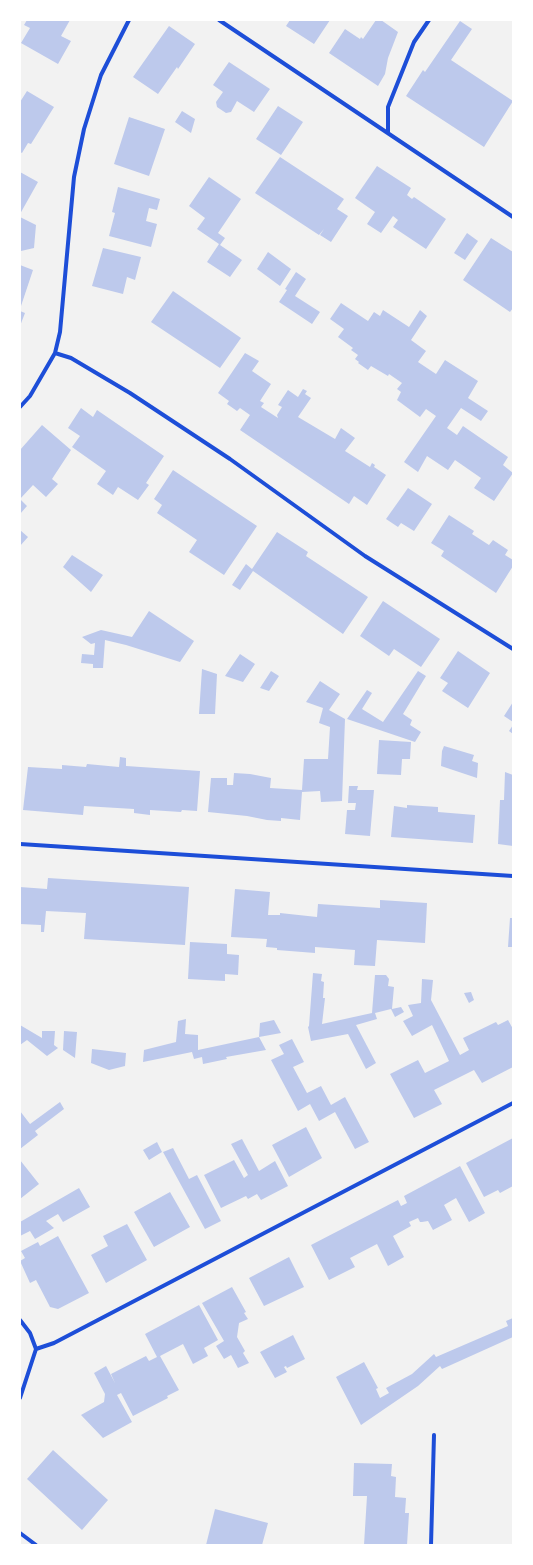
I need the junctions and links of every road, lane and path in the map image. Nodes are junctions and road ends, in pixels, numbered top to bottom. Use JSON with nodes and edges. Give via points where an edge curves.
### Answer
{"nodes":[{"id":1,"x":129,"y":20,"type":"edge"},
{"id":2,"x":219,"y":20,"type":"edge"},
{"id":3,"x":429,"y":20,"type":"edge"},
{"id":4,"x":388,"y":133,"type":"junction"},
{"id":5,"x":513,"y":217,"type":"edge"},
{"id":6,"x":55,"y":353,"type":"junction"},
{"id":7,"x":20,"y":407,"type":"edge"},
{"id":8,"x":513,"y":649,"type":"edge"},
{"id":9,"x":20,"y":844,"type":"edge"},
{"id":10,"x":513,"y":876,"type":"edge"},
{"id":11,"x":513,"y":1103,"type":"edge"},
{"id":12,"x":20,"y":1320,"type":"edge"},
{"id":13,"x":36,"y":1349,"type":"junction"},
{"id":14,"x":20,"y":1398,"type":"edge"},
{"id":15,"x":434,"y":1435,"type":"dead end"},
{"id":16,"x":20,"y":1533,"type":"edge"},
{"id":17,"x":36,"y":1545,"type":"edge"},
{"id":18,"x":431,"y":1545,"type":"edge"}],
"edges":[{"from":1,"to":6,"type":"street","via":[[101,75],[84,129],[74,177],[60,332]]},
{"from":2,"to":4,"type":"street"},
{"from":3,"to":4,"type":"street","via":[[414,42],[388,108]]},
{"from":4,"to":5,"type":"street"},
{"from":6,"to":7,"type":"street","via":[[30,396]]},
{"from":6,"to":8,"type":"street","via":[[71,358],[130,393],[230,459],[365,556]]},
{"from":9,"to":10,"type":"street"},
{"from":11,"to":13,"type":"street","via":[[54,1343]]},
{"from":12,"to":13,"type":"street","via":[[30,1333]]},
{"from":13,"to":14,"type":"street"},
{"from":15,"to":18,"type":"street"},
{"from":16,"to":17,"type":"street"}]}
